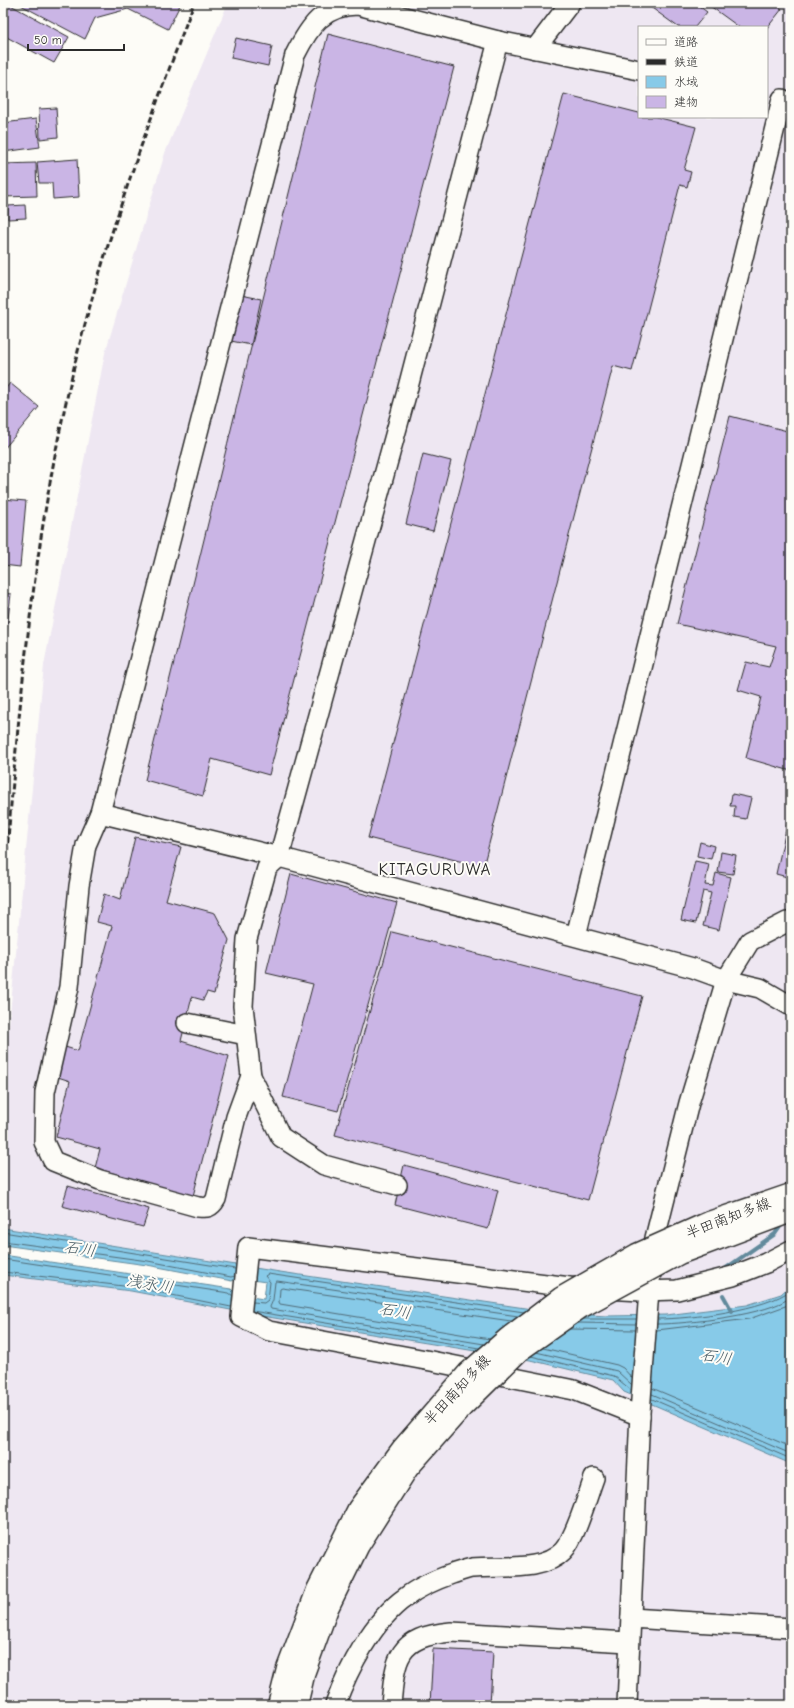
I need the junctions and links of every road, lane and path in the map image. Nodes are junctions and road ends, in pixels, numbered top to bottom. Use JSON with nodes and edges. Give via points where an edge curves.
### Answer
{"nodes":[{"id":1,"x":570,"y":3,"type":"edge"},
{"id":2,"x":498,"y":41,"type":"junction"},
{"id":3,"x":535,"y":49,"type":"junction"},
{"id":4,"x":638,"y":70,"type":"edge"},
{"id":5,"x":780,"y":99,"type":"edge"},
{"id":6,"x":100,"y":813,"type":"junction"},
{"id":7,"x":279,"y":858,"type":"junction"},
{"id":8,"x":791,"y":923,"type":"edge"},
{"id":9,"x":576,"y":936,"type":"junction"},
{"id":10,"x":726,"y":980,"type":"junction"},
{"id":11,"x":791,"y":1006,"type":"edge"},
{"id":12,"x":187,"y":1023,"type":"dead end"},
{"id":13,"x":246,"y":1035,"type":"junction"},
{"id":14,"x":251,"y":1076,"type":"junction"},
{"id":15,"x":397,"y":1185,"type":"dead end"},
{"id":16,"x":791,"y":1195,"type":"edge"},
{"id":17,"x":791,"y":1211,"type":"edge"},
{"id":18,"x":791,"y":1250,"type":"edge"},
{"id":19,"x":649,"y":1292,"type":"junction"},
{"id":20,"x":640,"y":1414,"type":"junction"},
{"id":21,"x":594,"y":1478,"type":"dead end"},
{"id":22,"x":631,"y":1618,"type":"junction"},
{"id":23,"x":791,"y":1628,"type":"edge"},
{"id":24,"x":629,"y":1642,"type":"junction"},
{"id":25,"x":279,"y":1705,"type":"edge"},
{"id":26,"x":296,"y":1705,"type":"edge"},
{"id":27,"x":334,"y":1705,"type":"edge"},
{"id":28,"x":391,"y":1705,"type":"edge"},
{"id":29,"x":627,"y":1705,"type":"edge"}],
"edges":[{"from":1,"to":3,"type":"street"},
{"from":2,"to":3,"type":"street"},
{"from":2,"to":6,"type":"street","via":[[358,5],[349,5],[318,18],[308,30],[295,55]]},
{"from":2,"to":7,"type":"street","via":[[406,395]]},
{"from":3,"to":4,"type":"street"},
{"from":5,"to":9,"type":"street"},
{"from":6,"to":7,"type":"street"},
{"from":6,"to":14,"type":"street","via":[[86,845],[79,886],[69,987],[45,1092],[44,1142],[53,1161],[100,1180],[208,1208],[216,1200],[236,1117]]},
{"from":7,"to":9,"type":"street"},
{"from":7,"to":13,"type":"street","via":[[266,868],[247,939],[243,1006]]},
{"from":8,"to":10,"type":"street","via":[[787,922],[750,941]]},
{"from":9,"to":10,"type":"street","via":[[693,968]]},
{"from":10,"to":11,"type":"street","via":[[760,988]]},
{"from":10,"to":19,"type":"street","via":[[668,1181],[655,1238]]},
{"from":12,"to":13,"type":"street"},
{"from":13,"to":14,"type":"street"},
{"from":14,"to":15,"type":"street","via":[[281,1137],[324,1165]]},
{"from":16,"to":25,"type":"main road","name":"半田南知多線","bridge":true,"via":[[709,1223],[637,1255],[562,1298],[469,1373],[403,1449],[359,1509],[318,1590],[288,1669]]},
{"from":17,"to":26,"type":"main road","name":"半田南知多線","bridge":true,"via":[[679,1253],[580,1307],[519,1350],[462,1406],[406,1468],[358,1545],[327,1608],[304,1671]]},
{"from":18,"to":19,"type":"street","via":[[733,1276],[677,1290]]},
{"from":19,"to":20,"type":"street"},
{"from":19,"to":20,"type":"street","via":[[570,1287],[248,1247],[241,1317],[269,1331],[574,1390]]},
{"from":20,"to":22,"type":"street"},
{"from":21,"to":27,"type":"street","via":[[572,1537],[563,1551],[547,1562],[513,1568],[472,1568],[432,1581],[405,1597],[378,1624],[356,1660]]},
{"from":22,"to":23,"type":"street"},
{"from":22,"to":24,"type":"street"},
{"from":24,"to":28,"type":"street","via":[[450,1632],[429,1634],[415,1640],[402,1652],[394,1668]]},
{"from":24,"to":29,"type":"street"}]}
